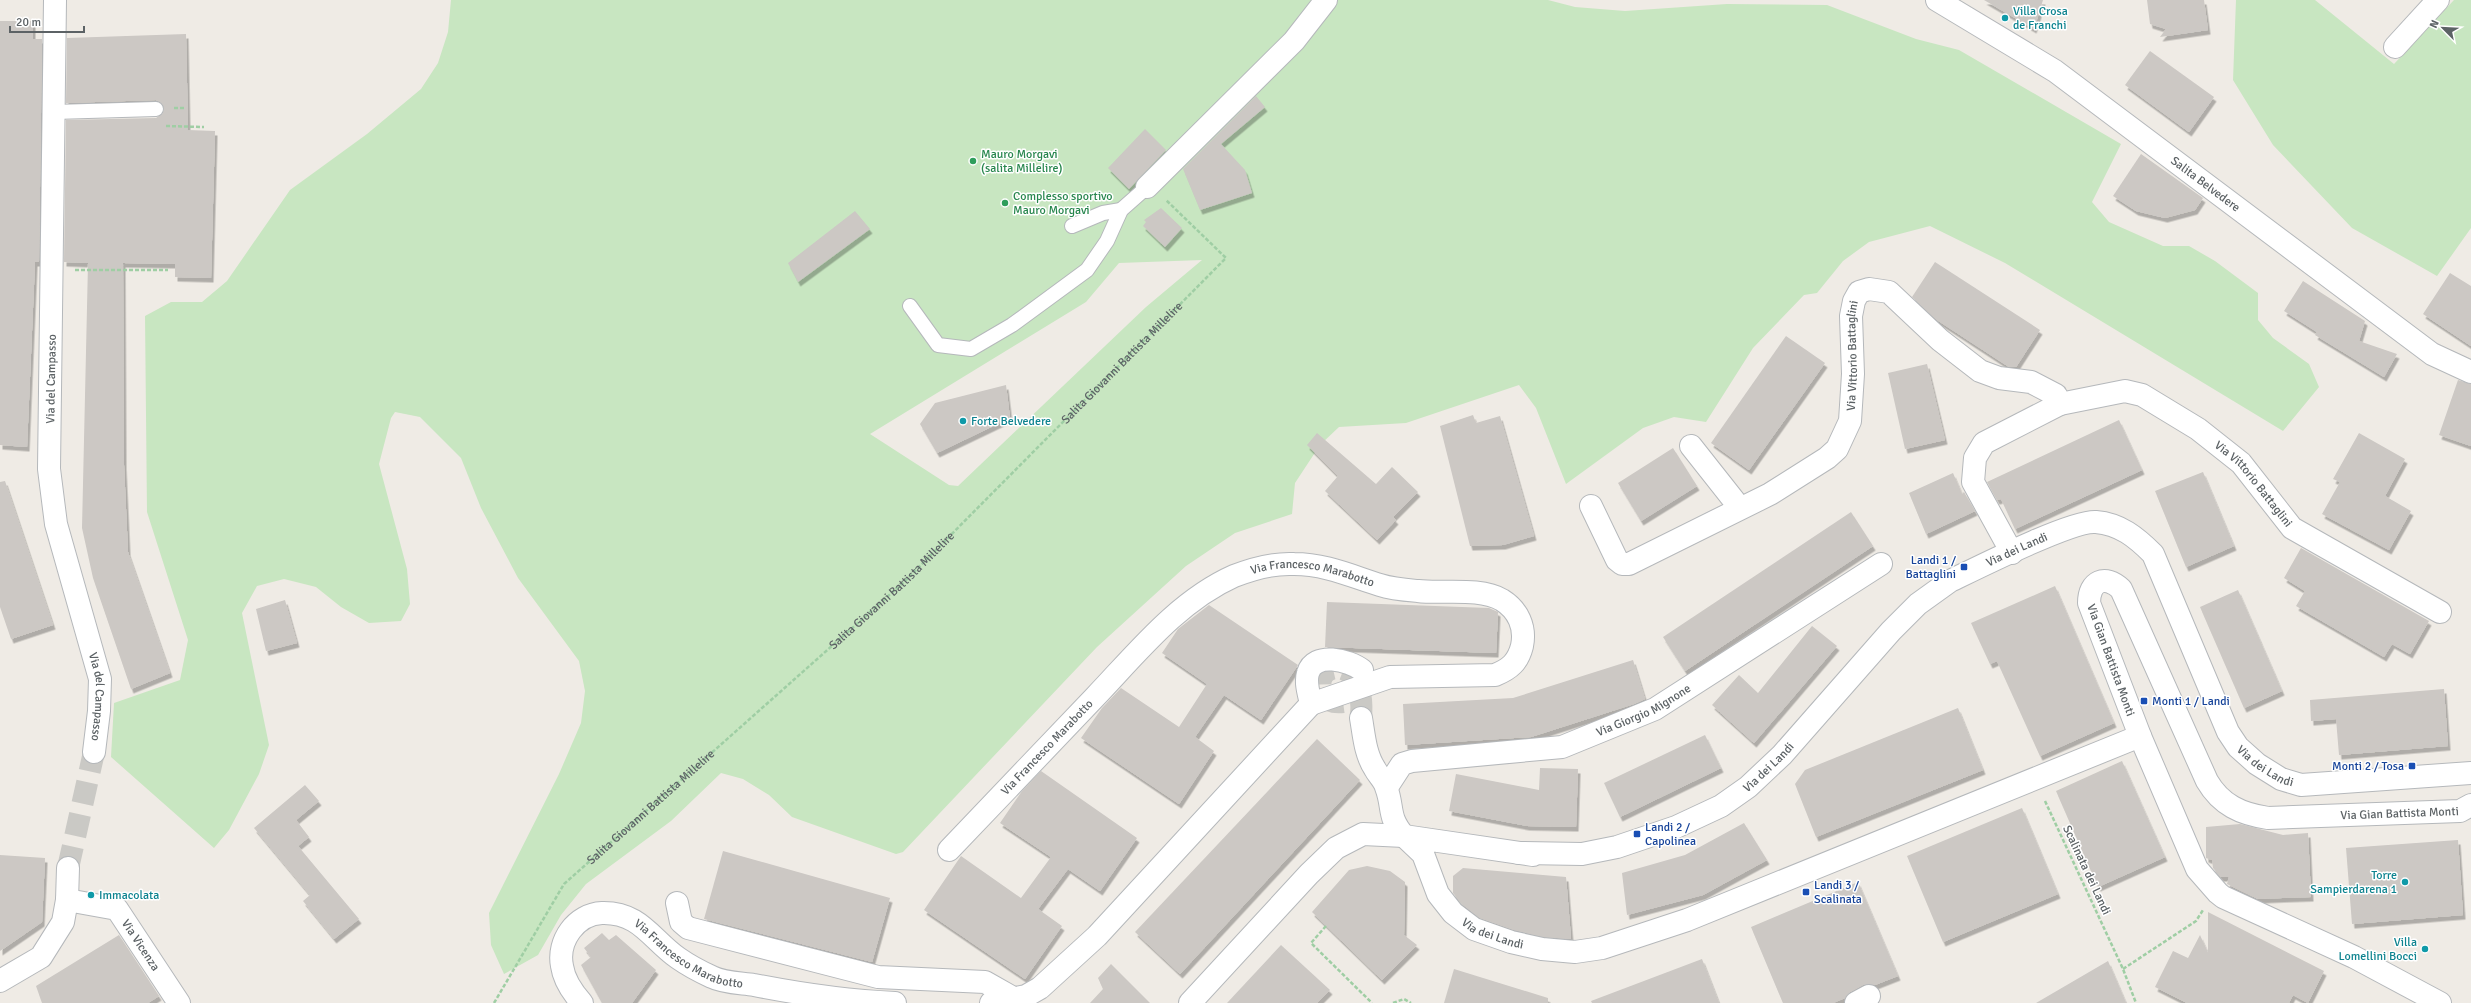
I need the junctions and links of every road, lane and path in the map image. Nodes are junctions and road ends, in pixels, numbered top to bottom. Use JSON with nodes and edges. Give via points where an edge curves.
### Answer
{"nodes":[{"id":1,"x":55,"y":0,"type":"edge"},
{"id":2,"x":1326,"y":0,"type":"edge"},
{"id":3,"x":1937,"y":0,"type":"edge"},
{"id":4,"x":2438,"y":0,"type":"edge"},
{"id":5,"x":2395,"y":47,"type":"dead end"},
{"id":6,"x":156,"y":109,"type":"dead end"},
{"id":7,"x":54,"y":112,"type":"junction"},
{"id":8,"x":1148,"y":186,"type":"junction"},
{"id":9,"x":1122,"y":210,"type":"junction"},
{"id":10,"x":1072,"y":226,"type":"dead end"},
{"id":11,"x":81,"y":270,"type":"dead end"},
{"id":12,"x":168,"y":270,"type":"dead end"},
{"id":13,"x":910,"y":306,"type":"dead end"},
{"id":14,"x":2471,"y":372,"type":"edge"},
{"id":15,"x":2060,"y":404,"type":"junction"},
{"id":16,"x":1691,"y":446,"type":"dead end"},
{"id":17,"x":1591,"y":506,"type":"dead end"},
{"id":18,"x":1740,"y":508,"type":"junction"},
{"id":19,"x":2012,"y":553,"type":"junction"},
{"id":20,"x":1881,"y":564,"type":"dead end"},
{"id":21,"x":2440,"y":612,"type":"dead end"},
{"id":22,"x":1362,"y":670,"type":"dead end"},
{"id":23,"x":1311,"y":704,"type":"junction"},
{"id":24,"x":1361,"y":718,"type":"tunnel mouth"},
{"id":25,"x":2140,"y":736,"type":"junction"},
{"id":26,"x":94,"y":752,"type":"tunnel mouth"},
{"id":27,"x":2471,"y":773,"type":"edge"},
{"id":28,"x":2034,"y":779,"type":"junction"},
{"id":29,"x":1386,"y":787,"type":"junction"},
{"id":30,"x":2471,"y":805,"type":"edge"},
{"id":31,"x":1404,"y":836,"type":"junction"},
{"id":32,"x":948,"y":850,"type":"dead end"},
{"id":33,"x":1636,"y":852,"type":"dead end"},
{"id":34,"x":1519,"y":853,"type":"junction"},
{"id":35,"x":68,"y":868,"type":"tunnel mouth"},
{"id":36,"x":2213,"y":888,"type":"junction"},
{"id":37,"x":67,"y":900,"type":"junction"},
{"id":38,"x":677,"y":903,"type":"dead end"},
{"id":39,"x":1326,"y":926,"type":"dead end"},
{"id":40,"x":2123,"y":969,"type":"junction"},
{"id":41,"x":0,"y":981,"type":"edge"},
{"id":42,"x":169,"y":999,"type":"edge"},
{"id":43,"x":1015,"y":999,"type":"junction"},
{"id":44,"x":494,"y":1003,"type":"edge"},
{"id":45,"x":582,"y":1003,"type":"edge"},
{"id":46,"x":895,"y":1003,"type":"edge"},
{"id":47,"x":991,"y":1003,"type":"edge"},
{"id":48,"x":1190,"y":1003,"type":"edge"},
{"id":49,"x":1372,"y":1003,"type":"edge"},
{"id":50,"x":1393,"y":1003,"type":"edge"},
{"id":51,"x":1410,"y":1003,"type":"edge"},
{"id":52,"x":2136,"y":1003,"type":"edge"},
{"id":53,"x":2440,"y":1003,"type":"edge"}],
"edges":[{"from":1,"to":7,"type":"street","name":"Via del Campasso"},
{"from":2,"to":8,"type":"street","via":[[1294,41]]},
{"from":3,"to":14,"type":"street","name":"Salita Belvedere","via":[[2055,71],[2432,354]]},
{"from":4,"to":5,"type":"street"},
{"from":6,"to":7,"type":"lane"},
{"from":7,"to":26,"type":"street","name":"Via del Campasso","via":[[49,469],[56,524],[100,679]]},
{"from":8,"to":9,"type":"lane"},
{"from":8,"to":44,"type":"path","name":"Salita Giovanni Battista Millelire","via":[[1226,258],[905,581],[564,884]]},
{"from":9,"to":10,"type":"lane","via":[[1103,213]]},
{"from":9,"to":13,"type":"lane","via":[[1107,242],[1087,270],[1012,325],[971,349],[938,346]]},
{"from":11,"to":12,"type":"path"},
{"from":15,"to":18,"type":"street","name":"Via Vittorio Battaglini","via":[[2056,395],[2048,389],[2031,382],[1999,378],[1980,371],[1940,340],[1889,292],[1868,289],[1860,292],[1854,301],[1851,316],[1850,421],[1844,436],[1827,458],[1770,494]]},
{"from":15,"to":19,"type":"street","name":"Via Vittorio Battaglini","via":[[1984,443],[1975,458],[1973,482]]},
{"from":15,"to":21,"type":"street","name":"Via Vittorio Battaglini","via":[[2125,391],[2142,395],[2198,429],[2241,463],[2292,528]]},
{"from":16,"to":18,"type":"street"},
{"from":17,"to":18,"type":"street","name":"Via Vittorio Battaglini","via":[[1617,560],[1622,564],[1629,564]]},
{"from":19,"to":27,"type":"street","name":"Via dei Landi","via":[[2081,524],[2094,522],[2118,527],[2136,537],[2153,554],[2228,732],[2247,757],[2282,779],[2310,786]]},
{"from":19,"to":34,"type":"street","name":"Via dei Landi","via":[[1950,580],[1918,604],[1782,755],[1748,787],[1720,806],[1676,827],[1617,847],[1582,854]]},
{"from":20,"to":29,"type":"street","name":"Via Giorgio Mignone","via":[[1655,709],[1562,747],[1412,760],[1402,764]]},
{"from":22,"to":23,"type":"street","via":[[1347,662],[1317,661],[1308,672],[1307,683]]},
{"from":23,"to":32,"type":"street","name":"Via Francesco Marabotto","via":[[1390,677],[1495,675],[1508,669],[1520,652],[1524,639],[1518,616],[1500,599],[1485,595],[1420,592],[1382,586],[1319,565],[1292,564],[1262,568],[1235,576],[1192,599]]},
{"from":23,"to":43,"type":"street","name":"Via Francesco Marabotto","via":[[1097,936],[1040,988]]},
{"from":24,"to":29,"type":"street","via":[[1365,747]]},
{"from":25,"to":28,"type":"street","name":"Via dei Landi"},
{"from":25,"to":30,"type":"street","name":"Via Gian Battista Monti","via":[[2089,603],[2089,594],[2093,586],[2100,582],[2115,583],[2122,589],[2207,781],[2224,802],[2245,813],[2268,818],[2460,811]]},
{"from":25,"to":36,"type":"street","name":"Via Gian Battista Monti","via":[[2197,868]]},
{"from":28,"to":31,"type":"street","name":"Via dei Landi","via":[[1687,920],[1602,948],[1575,952],[1542,949],[1511,942],[1474,929],[1453,912],[1438,894],[1423,854]]},
{"from":28,"to":40,"type":"path","name":"Scalinata dei Landi"},
{"from":29,"to":31,"type":"street","name":"Via dei Landi","via":[[1390,814]]},
{"from":31,"to":34,"type":"street","name":"Via dei Landi"},
{"from":31,"to":48,"type":"street","name":"Via dei Landi","via":[[1363,834],[1347,840],[1336,848]]},
{"from":33,"to":34,"type":"street","name":"Via dei Landi","via":[[1590,860],[1561,860]]},
{"from":35,"to":37,"type":"street"},
{"from":36,"to":40,"type":"path","via":[[2196,921]]},
{"from":36,"to":53,"type":"street","name":"Via Gian Battista Monti","via":[[2223,896],[2354,957]]},
{"from":37,"to":41,"type":"street","via":[[63,922],[41,957]]},
{"from":37,"to":42,"type":"street","name":"Via Vicenza","via":[[117,909]]},
{"from":38,"to":43,"type":"street","name":"Via Francesco Marabotto","via":[[680,922],[688,928],[878,977],[985,982]]},
{"from":39,"to":49,"type":"path","via":[[1311,943]]},
{"from":40,"to":52,"type":"path","name":"Scalinata dei Landi"},
{"from":43,"to":47,"type":"street","name":"Via Francesco Marabotto"},
{"from":45,"to":46,"type":"street","name":"Via Francesco Marabotto","via":[[566,981],[562,965],[563,948],[570,930],[579,921],[590,915],[602,913],[640,923],[678,958],[714,978],[785,991]]},
{"from":50,"to":51,"type":"path","via":[[1404,999]]}]}
